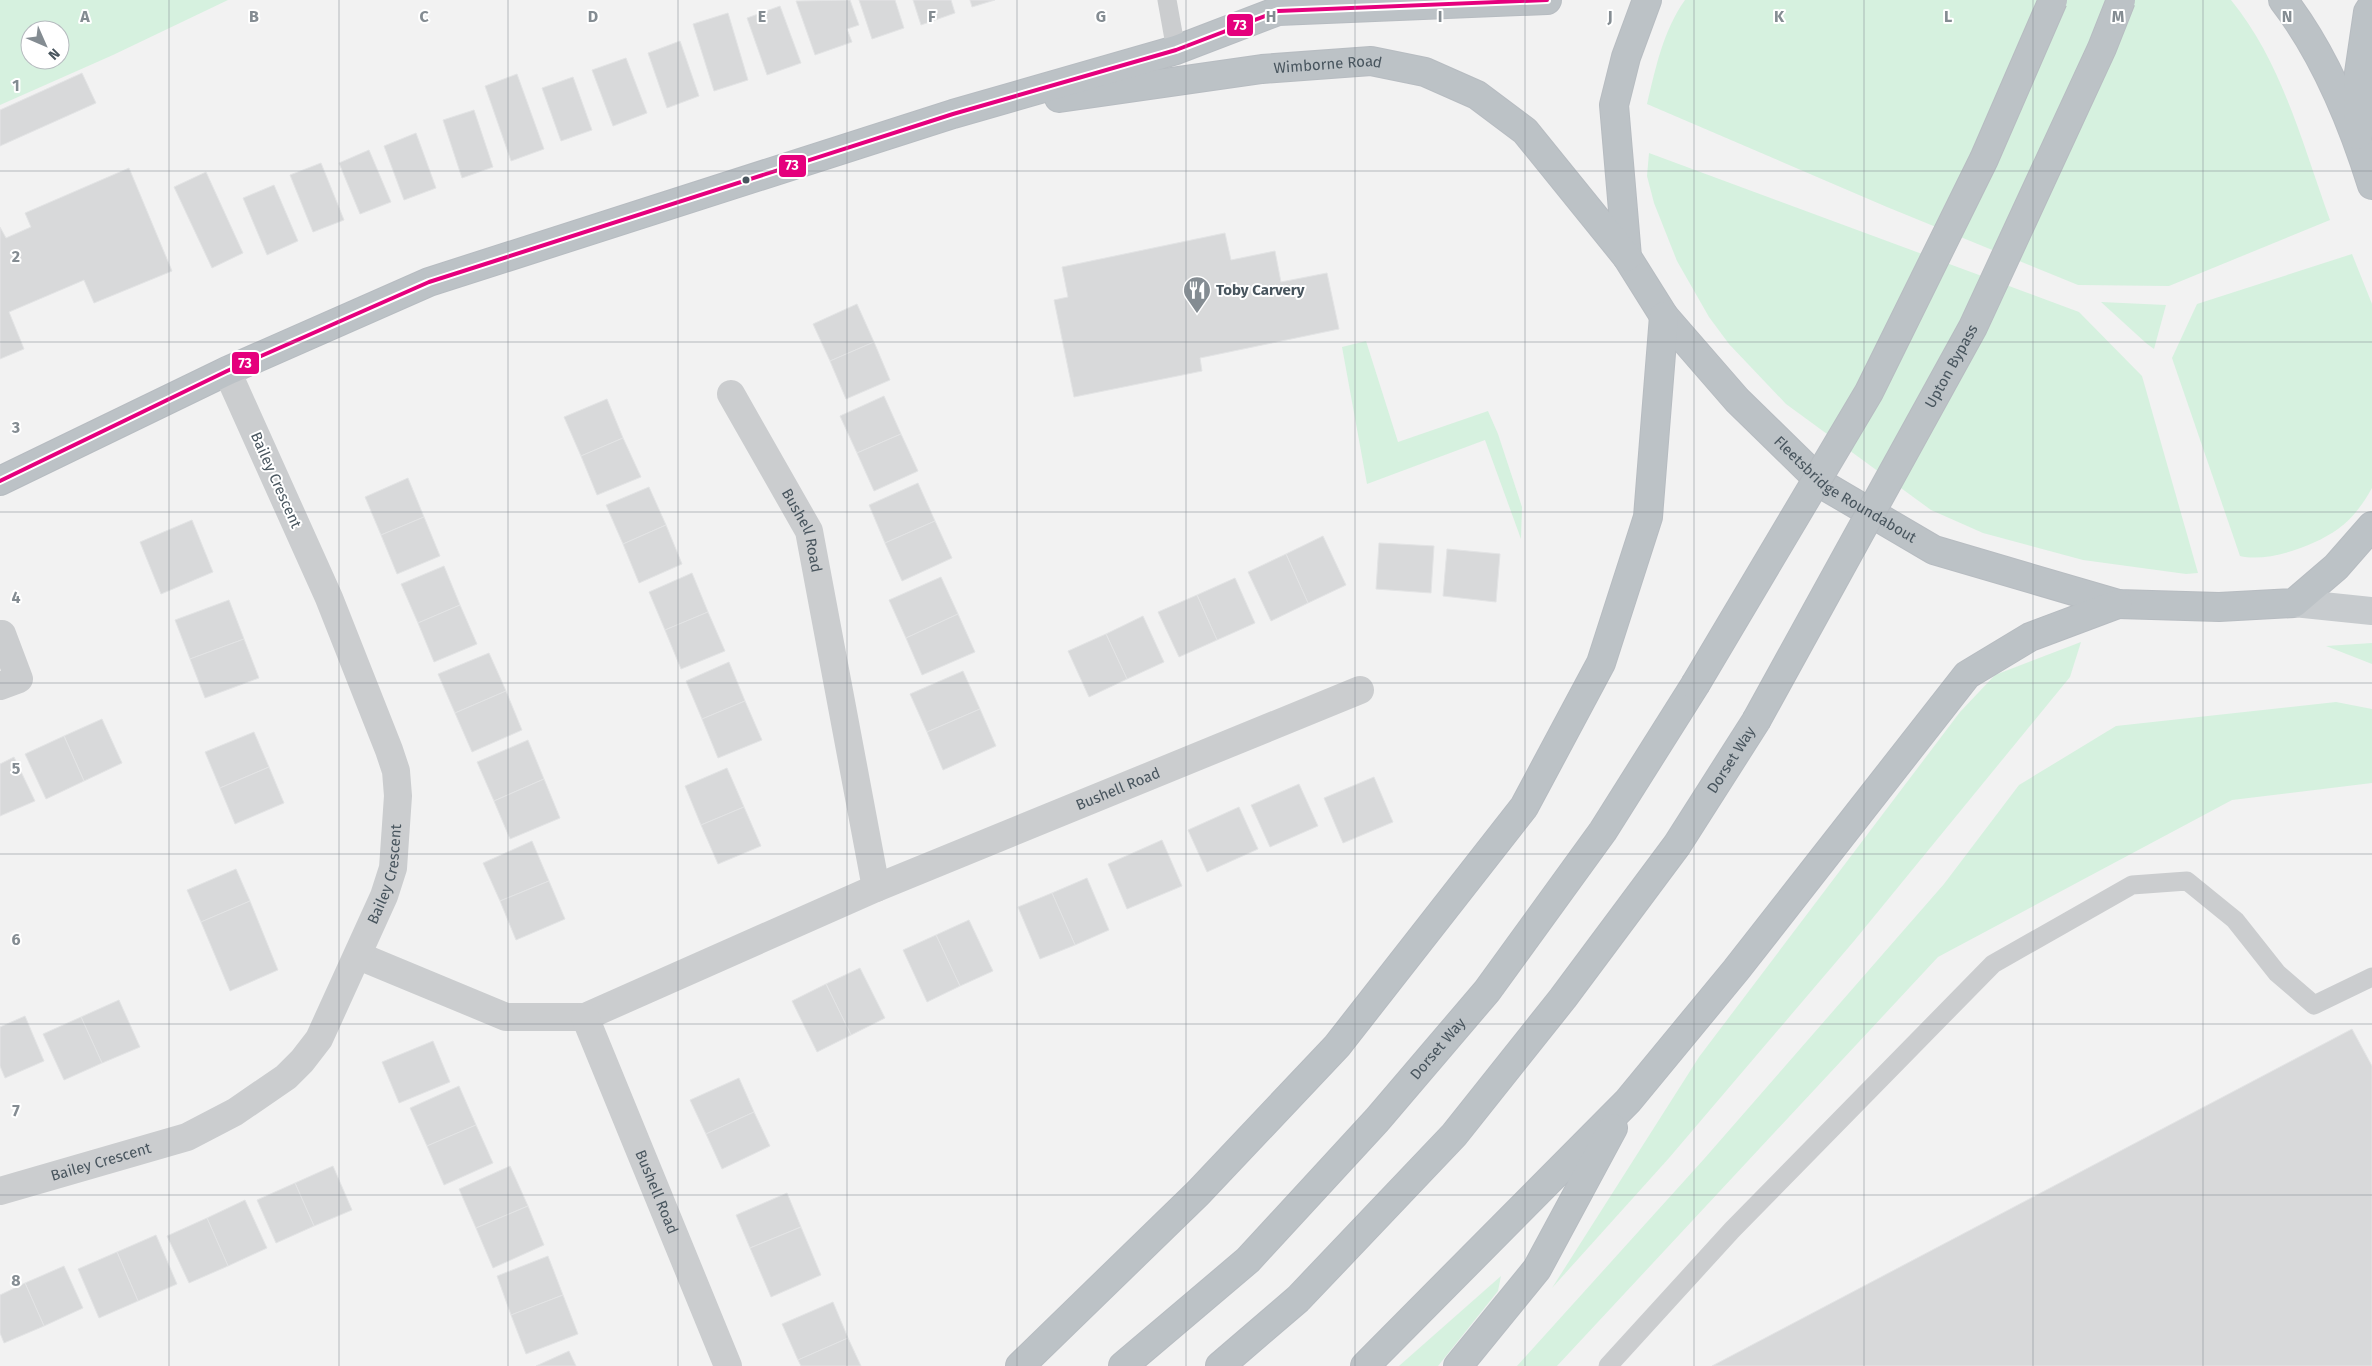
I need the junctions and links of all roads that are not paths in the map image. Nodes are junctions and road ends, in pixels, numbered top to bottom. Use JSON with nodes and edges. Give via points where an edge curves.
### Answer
{"nodes":[{"id":1,"x":1167,"y":0,"type":"edge"},
{"id":2,"x":1547,"y":0,"type":"edge"},
{"id":3,"x":1647,"y":0,"type":"edge"},
{"id":4,"x":2053,"y":0,"type":"edge"},
{"id":5,"x":2121,"y":0,"type":"edge"},
{"id":6,"x":2283,"y":0,"type":"edge"},
{"id":7,"x":2372,"y":6,"type":"edge"},
{"id":8,"x":1176,"y":50,"type":"junction"},
{"id":9,"x":953,"y":114,"type":"junction"},
{"id":10,"x":2358,"y":147,"type":"junction"},
{"id":11,"x":2372,"y":185,"type":"edge"},
{"id":12,"x":1627,"y":257,"type":"junction"},
{"id":13,"x":1664,"y":316,"type":"junction"},
{"id":14,"x":227,"y":371,"type":"junction"},
{"id":15,"x":731,"y":394,"type":"dead end"},
{"id":16,"x":0,"y":481,"type":"edge"},
{"id":17,"x":2372,"y":526,"type":"edge"},
{"id":18,"x":2294,"y":603,"type":"junction"},
{"id":19,"x":2118,"y":604,"type":"junction"},
{"id":20,"x":2372,"y":611,"type":"edge"},
{"id":21,"x":2,"y":634,"type":"dead end"},
{"id":22,"x":0,"y":686,"type":"edge"},
{"id":23,"x":1360,"y":690,"type":"dead end"},
{"id":24,"x":1756,"y":721,"type":"joint"},
{"id":25,"x":876,"y":888,"type":"junction"},
{"id":26,"x":358,"y":956,"type":"junction"},
{"id":27,"x":2372,"y":977,"type":"edge"},
{"id":28,"x":585,"y":1017,"type":"junction"},
{"id":29,"x":1628,"y":1101,"type":"junction"},
{"id":30,"x":0,"y":1191,"type":"edge"},
{"id":31,"x":728,"y":1366,"type":"edge"},
{"id":32,"x":1020,"y":1366,"type":"edge"},
{"id":33,"x":1123,"y":1366,"type":"edge"},
{"id":34,"x":1220,"y":1366,"type":"edge"},
{"id":35,"x":1365,"y":1366,"type":"edge"},
{"id":36,"x":1458,"y":1366,"type":"edge"},
{"id":37,"x":1608,"y":1366,"type":"edge"}],
"edges":[{"from":1,"to":8,"type":"lane"},
{"from":2,"to":8,"type":"highway","name":"Wimborne Road","via":[[1278,11]]},
{"from":3,"to":12,"type":"highway","name":"Fleetsbridge Roundabout","via":[[1626,57],[1614,105]]},
{"from":4,"to":33,"type":"highway","name":"Dorset Way","bridge":true,"via":[[1984,159],[1869,392],[1695,684],[1603,831],[1487,991],[1377,1120],[1248,1260]]},
{"from":5,"to":24,"type":"highway","name":"Upton Bypass","bridge":true,"via":[[1973,327]]},
{"from":6,"to":10,"type":"highway","via":[[2297,18],[2331,80]]},
{"from":7,"to":10,"type":"highway","via":[[2368,12],[2359,73]]},
{"from":8,"to":9,"type":"highway","name":"Wimborne Road"},
{"from":9,"to":12,"type":"highway","name":"Wimborne Road","via":[[1262,69],[1371,61],[1425,72],[1477,95],[1525,131]]},
{"from":9,"to":14,"type":"highway","name":"Wimborne Road","via":[[428,282]]},
{"from":10,"to":11,"type":"highway"},
{"from":12,"to":13,"type":"highway","name":"Fleetsbridge Roundabout"},
{"from":13,"to":19,"type":"highway","name":"Fleetsbridge Roundabout","via":[[1737,400],[1826,486],[1934,550]]},
{"from":13,"to":32,"type":"highway","via":[[1648,517],[1601,663],[1524,807],[1337,1046],[1198,1193]]},
{"from":14,"to":16,"type":"highway","name":"Wimborne Road"},
{"from":14,"to":26,"type":"street","name":"Bailey Crescent","via":[[329,598],[396,771],[398,796],[394,868]]},
{"from":15,"to":25,"type":"street","name":"Bushell Road","via":[[809,531]]},
{"from":17,"to":18,"type":"highway","via":[[2336,568]]},
{"from":18,"to":19,"type":"highway","name":"Fleetsbridge Roundabout","via":[[2219,608]]},
{"from":18,"to":20,"type":"main road"},
{"from":19,"to":29,"type":"highway","via":[[2030,637],[1967,675],[1736,970]]},
{"from":21,"to":22,"type":"street","via":[[19,679]]},
{"from":23,"to":25,"type":"street","name":"Bushell Road"},
{"from":24,"to":34,"type":"highway","name":"Dorset Way","via":[[1677,845],[1563,998],[1454,1135],[1298,1299]]},
{"from":25,"to":28,"type":"street","name":"Bushell Road"},
{"from":26,"to":28,"type":"street","name":"Bushell Road","via":[[506,1017]]},
{"from":26,"to":30,"type":"street","name":"Bailey Crescent","via":[[320,1039],[286,1077],[235,1112],[187,1137]]},
{"from":27,"to":37,"type":"lane","via":[[2314,1004],[2277,973],[2235,920],[2187,880],[2132,885],[1994,964],[1732,1230]]},
{"from":28,"to":31,"type":"street","name":"Bushell Road"},
{"from":29,"to":35,"type":"highway"},
{"from":29,"to":36,"type":"highway","via":[[1537,1269]]}]}
